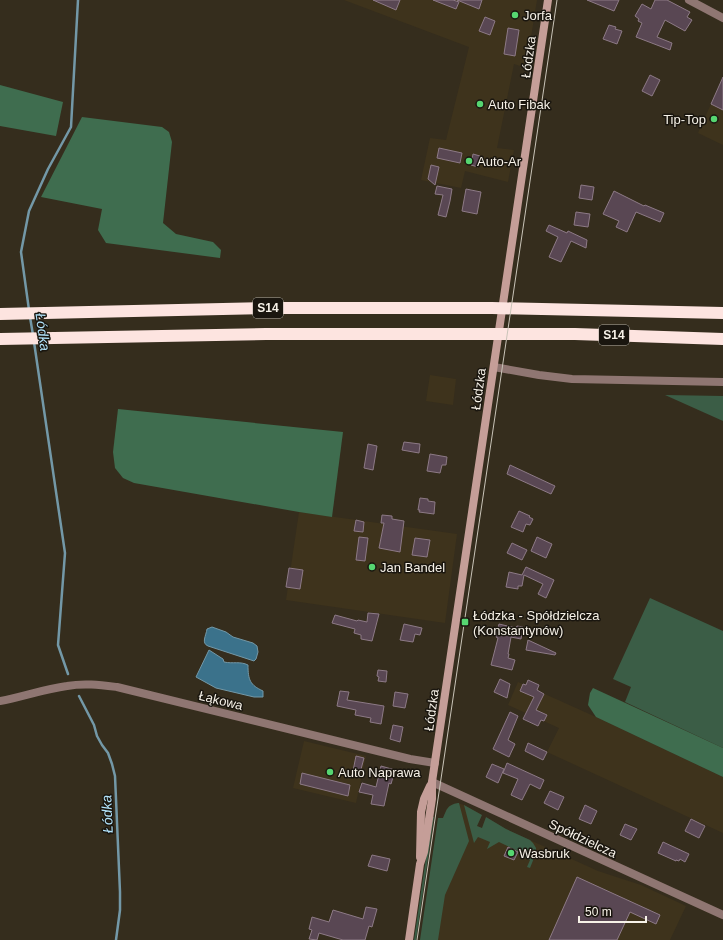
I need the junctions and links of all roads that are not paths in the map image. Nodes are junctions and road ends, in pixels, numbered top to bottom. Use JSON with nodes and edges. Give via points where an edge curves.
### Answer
{"nodes":[{"id":1,"x":548,"y":0,"type":"edge"},
{"id":2,"x":689,"y":0,"type":"edge"},
{"id":3,"x":723,"y":18,"type":"edge"},
{"id":4,"x":723,"y":313,"type":"edge"},
{"id":5,"x":0,"y":314,"type":"edge"},
{"id":6,"x":0,"y":339,"type":"edge"},
{"id":7,"x":723,"y":339,"type":"edge"},
{"id":8,"x":494,"y":367,"type":"junction"},
{"id":9,"x":723,"y":382,"type":"edge"},
{"id":10,"x":0,"y":702,"type":"edge"},
{"id":11,"x":435,"y":763,"type":"junction"},
{"id":12,"x":432,"y":782,"type":"junction"},
{"id":13,"x":723,"y":916,"type":"edge"},
{"id":14,"x":409,"y":940,"type":"edge"}],
"edges":[{"from":1,"to":8,"type":"main road","name":"Łódzka"},
{"from":2,"to":3,"type":"street"},
{"from":4,"to":5,"type":"highway","number":"S14","via":[[492,308],[265,308]]},
{"from":6,"to":7,"type":"highway","number":"S14","via":[[266,334],[575,334]]},
{"from":8,"to":9,"type":"street","via":[[572,379]]},
{"from":8,"to":11,"type":"main road","name":"Łódzka"},
{"from":10,"to":11,"type":"street","name":"Łąkowa","via":[[55,688],[96,684]]},
{"from":11,"to":12,"type":"main road","name":"Łódzka"},
{"from":12,"to":13,"type":"street","name":"Spółdzielcza"},
{"from":12,"to":14,"type":"main road","name":"Łódzka","via":[[421,812],[420,864]]}]}
